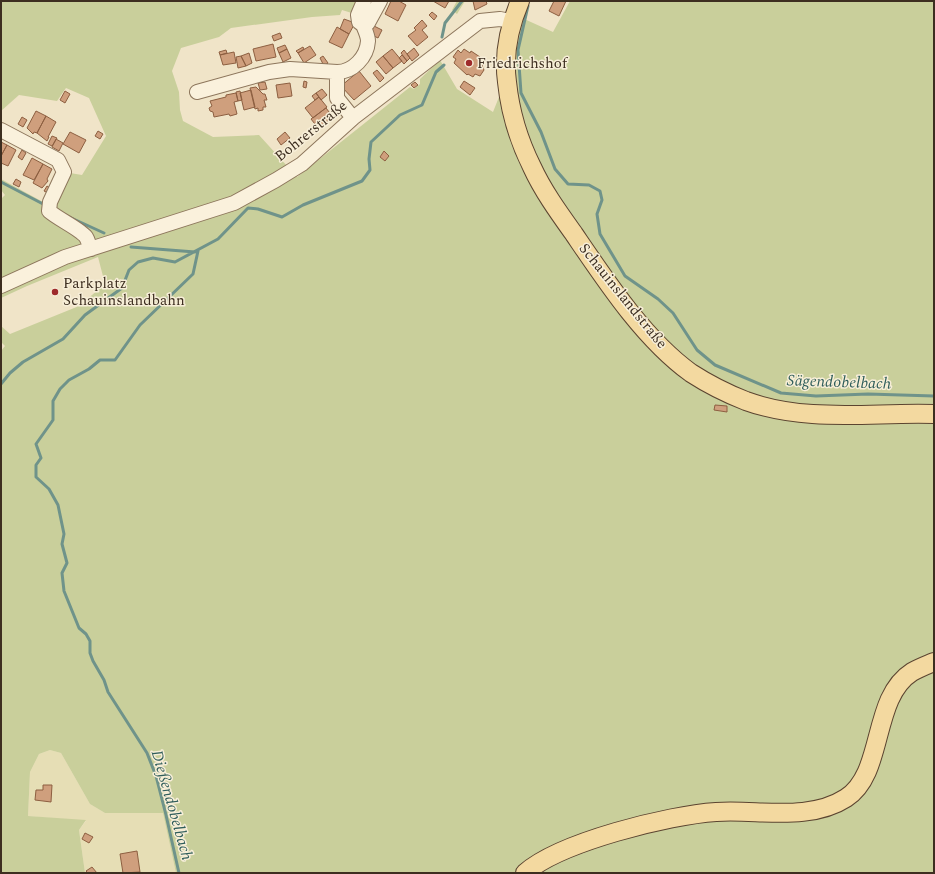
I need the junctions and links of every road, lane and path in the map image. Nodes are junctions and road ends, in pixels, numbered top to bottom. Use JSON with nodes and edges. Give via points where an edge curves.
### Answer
{"nodes":[{"id":1,"x":364,"y":1,"type":"edge"},
{"id":2,"x":380,"y":1,"type":"edge"},
{"id":3,"x":520,"y":1,"type":"edge"},
{"id":4,"x":512,"y":21,"type":"junction"},
{"id":5,"x":363,"y":25,"type":"junction"},
{"id":6,"x":337,"y":72,"type":"junction"},
{"id":7,"x":197,"y":92,"type":"dead end"},
{"id":8,"x":353,"y":118,"type":"junction"},
{"id":9,"x":1,"y":130,"type":"edge"},
{"id":10,"x":91,"y":249,"type":"junction"},
{"id":11,"x":1,"y":286,"type":"edge"},
{"id":12,"x":934,"y":414,"type":"edge"},
{"id":13,"x":934,"y":662,"type":"edge"},
{"id":14,"x":525,"y":873,"type":"edge"}],
"edges":[{"from":1,"to":5,"type":"street","via":[[358,15],[359,22]]},
{"from":2,"to":5,"type":"street","via":[[368,23]]},
{"from":3,"to":4,"type":"main road","name":"Schauinslandstraße"},
{"from":4,"to":8,"type":"street","name":"Bohrerstraße","via":[[480,21]]},
{"from":4,"to":12,"type":"main road","name":"Schauinslandstraße","via":[[506,45],[506,80],[517,129],[532,168],[551,202],[615,292],[667,352],[691,372],[716,387],[773,410],[812,415]]},
{"from":5,"to":6,"type":"street","via":[[368,40],[365,52],[357,64],[345,72]]},
{"from":6,"to":7,"type":"street","via":[[290,69],[269,72]]},
{"from":6,"to":8,"type":"street","via":[[337,98]]},
{"from":8,"to":10,"type":"street","name":"Bohrerstraße","via":[[296,168],[234,203]]},
{"from":9,"to":10,"type":"street","via":[[58,160],[64,172],[50,202],[49,211],[86,237]]},
{"from":10,"to":11,"type":"street","name":"Bohrerstraße","via":[[65,257]]},
{"from":13,"to":14,"type":"main road","via":[[911,672],[893,692],[870,763],[860,785],[847,798],[829,806],[797,812],[716,812],[660,820],[577,846],[533,866]]}]}
